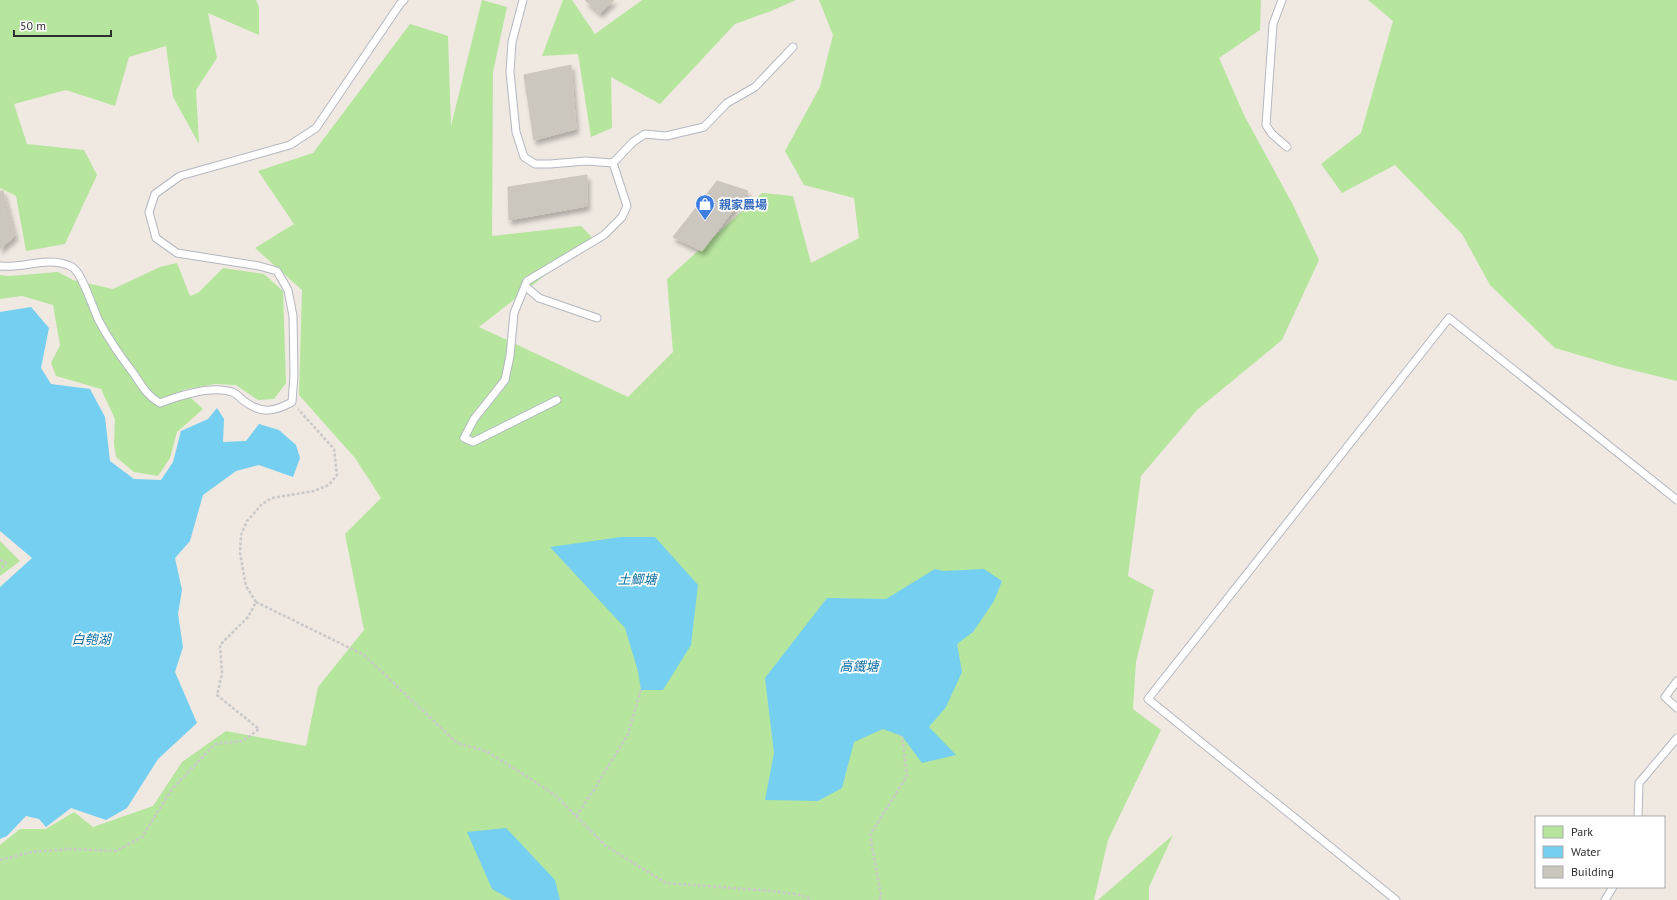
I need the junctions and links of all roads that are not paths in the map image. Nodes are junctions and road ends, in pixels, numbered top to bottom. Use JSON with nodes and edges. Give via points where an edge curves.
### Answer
{"nodes":[{"id":1,"x":404,"y":0,"type":"edge"},
{"id":2,"x":523,"y":0,"type":"edge"},
{"id":3,"x":1282,"y":0,"type":"edge"},
{"id":4,"x":793,"y":47,"type":"dead end"},
{"id":5,"x":1287,"y":147,"type":"dead end"},
{"id":6,"x":613,"y":162,"type":"junction"},
{"id":7,"x":0,"y":266,"type":"edge"},
{"id":8,"x":525,"y":286,"type":"junction"},
{"id":9,"x":597,"y":318,"type":"dead end"},
{"id":10,"x":557,"y":400,"type":"dead end"},
{"id":11,"x":1677,"y":500,"type":"edge"},
{"id":12,"x":1677,"y":681,"type":"edge"},
{"id":13,"x":1677,"y":708,"type":"edge"},
{"id":14,"x":1677,"y":738,"type":"edge"},
{"id":15,"x":1638,"y":816,"type":"edge"},
{"id":16,"x":1612,"y":888,"type":"edge"},
{"id":17,"x":1396,"y":900,"type":"edge"},
{"id":18,"x":1605,"y":900,"type":"edge"}],
"edges":[{"from":1,"to":7,"type":"lane","via":[[316,128],[290,144],[180,176],[155,194],[149,212],[156,238],[177,253],[277,271],[288,290],[293,316],[292,402],[278,409],[261,410],[232,392],[218,390],[204,391],[160,403],[143,389],[117,352],[98,320],[80,277],[73,267],[58,262]]},
{"from":2,"to":6,"type":"lane","via":[[512,42],[510,72],[516,132],[524,157],[535,164]]},
{"from":3,"to":5,"type":"lane","via":[[1273,24],[1266,125]]},
{"from":4,"to":6,"type":"lane","via":[[755,87],[727,103],[704,127],[666,136],[645,134]]},
{"from":6,"to":8,"type":"lane","via":[[627,206],[622,217],[604,235],[527,281]]},
{"from":8,"to":9,"type":"lane","via":[[539,298]]},
{"from":8,"to":10,"type":"lane","via":[[514,313],[505,380],[474,419],[464,438],[473,442]]},
{"from":11,"to":17,"type":"lane","via":[[1449,318],[1148,700]]},
{"from":12,"to":13,"type":"lane","via":[[1665,697]]},
{"from":14,"to":15,"type":"lane","via":[[1639,783]]},
{"from":16,"to":18,"type":"lane"}]}
